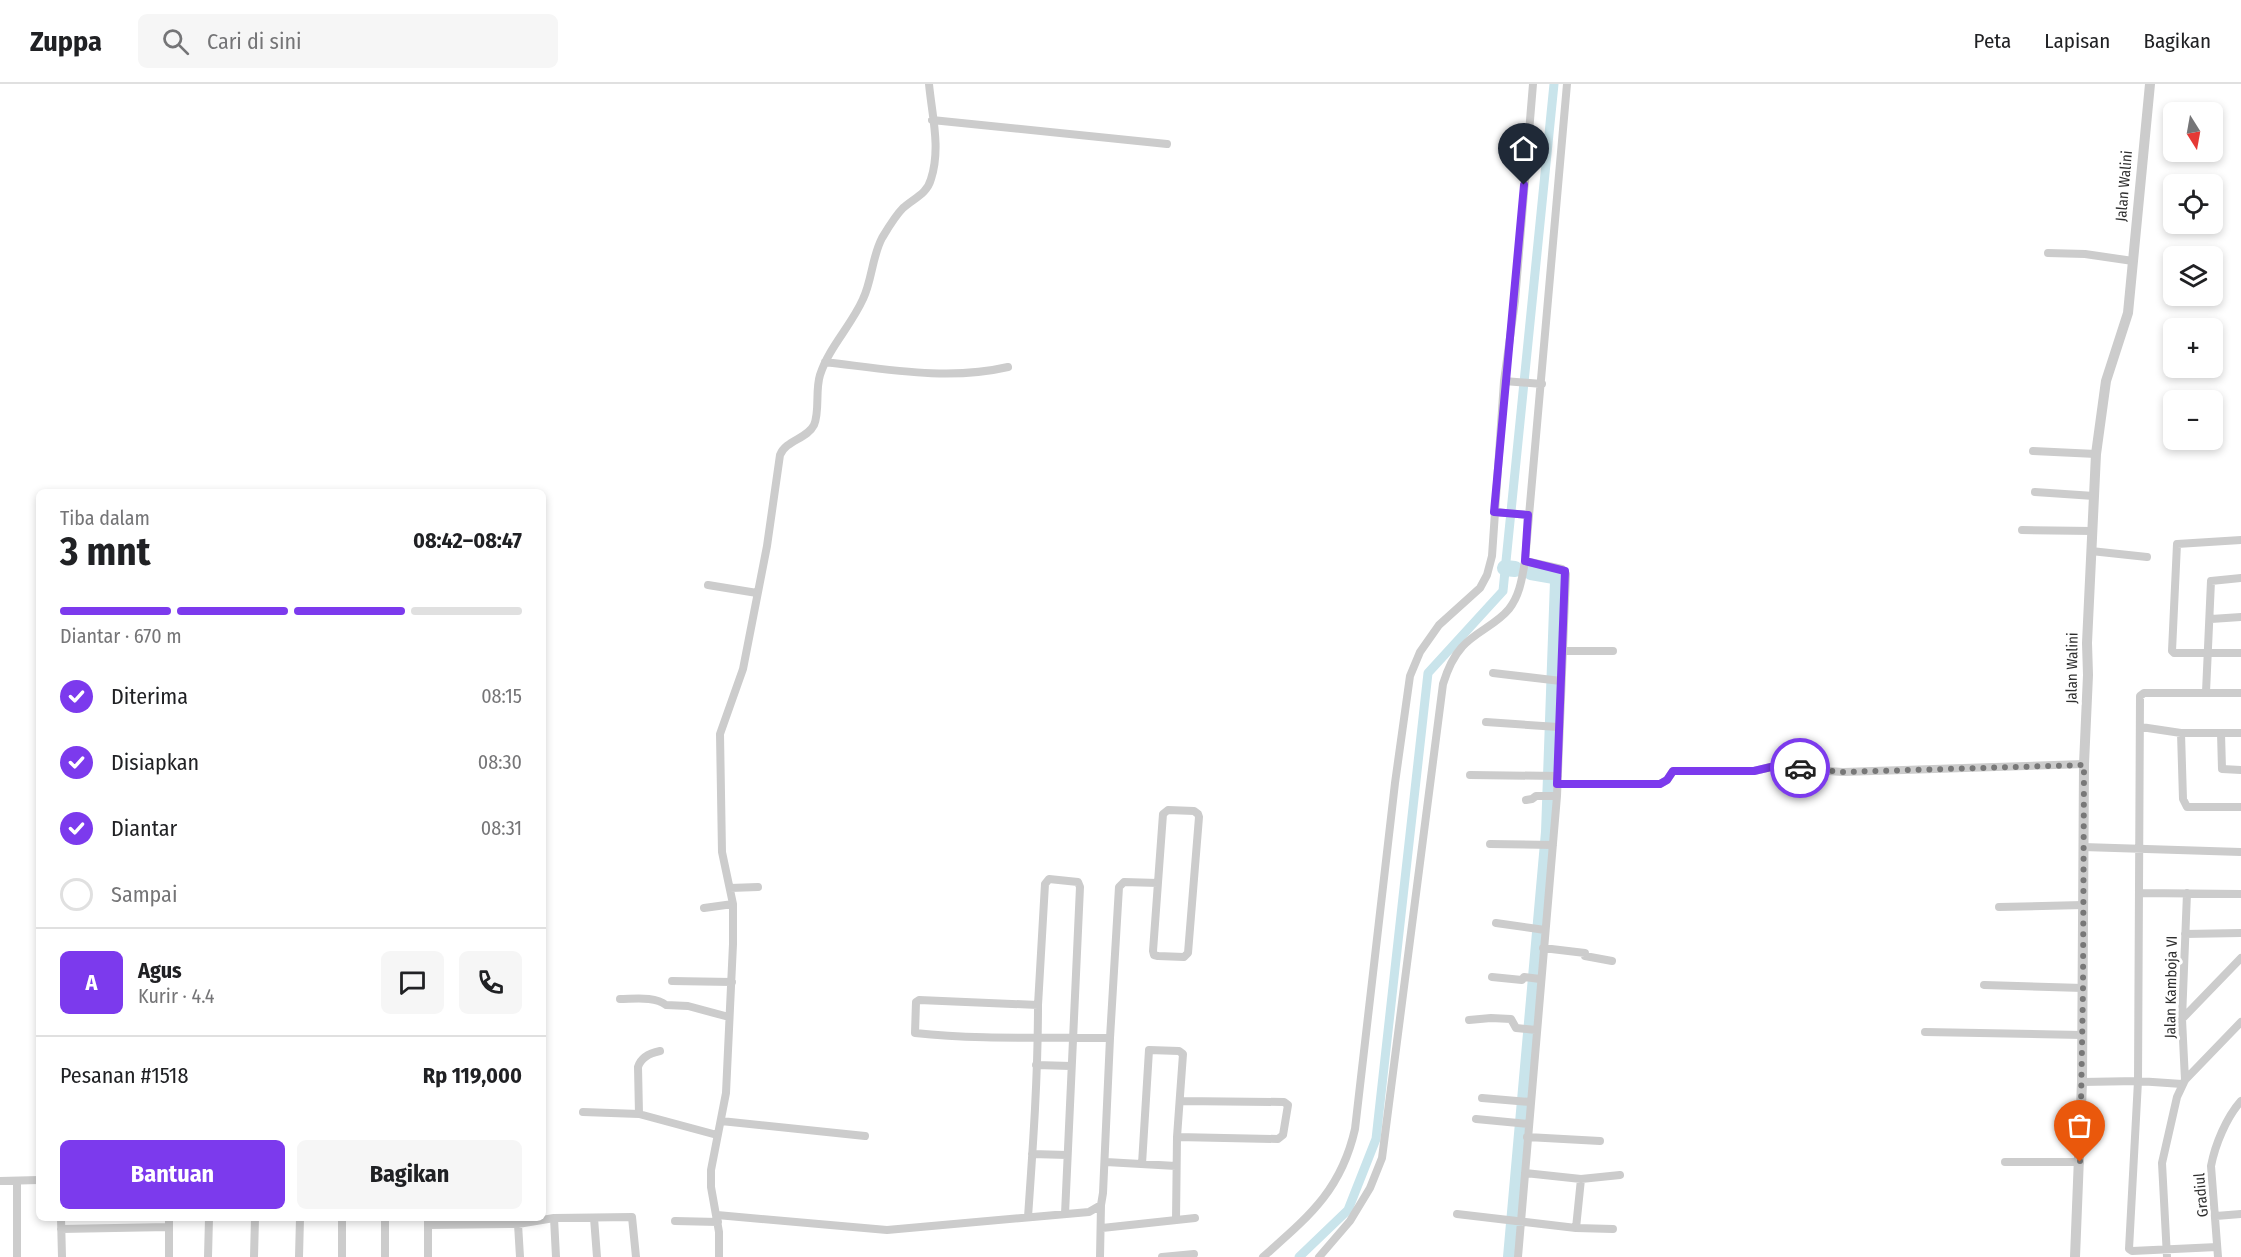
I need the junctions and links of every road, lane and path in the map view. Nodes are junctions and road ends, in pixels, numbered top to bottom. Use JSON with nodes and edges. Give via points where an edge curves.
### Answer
{"nodes":[{"id":1,"x":929,"y":84,"type":"edge"},
{"id":2,"x":1533,"y":84,"type":"edge"},
{"id":3,"x":1567,"y":84,"type":"edge"},
{"id":4,"x":2150,"y":84,"type":"edge"},
{"id":5,"x":932,"y":120,"type":"junction"},
{"id":6,"x":1167,"y":144,"type":"dead end"},
{"id":7,"x":2048,"y":253,"type":"dead end"},
{"id":8,"x":2133,"y":261,"type":"junction"},
{"id":9,"x":825,"y":362,"type":"junction"},
{"id":10,"x":1008,"y":367,"type":"dead end"},
{"id":11,"x":1507,"y":381,"type":"junction"},
{"id":12,"x":1540,"y":384,"type":"junction"},
{"id":13,"x":2033,"y":451,"type":"dead end"},
{"id":14,"x":2096,"y":454,"type":"junction"},
{"id":15,"x":2035,"y":492,"type":"dead end"},
{"id":16,"x":2094,"y":496,"type":"junction"},
{"id":17,"x":1498,"y":512,"type":"junction"},
{"id":18,"x":1524,"y":514,"type":"junction"},
{"id":19,"x":2022,"y":530,"type":"dead end"},
{"id":20,"x":2093,"y":531,"type":"junction"},
{"id":21,"x":2241,"y":540,"type":"edge"},
{"id":22,"x":2091,"y":551,"type":"junction"},
{"id":23,"x":2147,"y":557,"type":"dead end"},
{"id":24,"x":1525,"y":561,"type":"junction"},
{"id":25,"x":2241,"y":578,"type":"edge"},
{"id":26,"x":708,"y":585,"type":"dead end"},
{"id":27,"x":757,"y":593,"type":"junction"},
{"id":28,"x":2241,"y":617,"type":"edge"},
{"id":29,"x":2211,"y":619,"type":"junction"},
{"id":30,"x":1562,"y":651,"type":"junction"},
{"id":31,"x":1613,"y":651,"type":"dead end"},
{"id":32,"x":2208,"y":653,"type":"junction"},
{"id":33,"x":2241,"y":653,"type":"edge"},
{"id":34,"x":1492,"y":673,"type":"dead end"},
{"id":35,"x":1557,"y":681,"type":"junction"},
{"id":36,"x":2206,"y":692,"type":"junction"},
{"id":37,"x":2241,"y":693,"type":"edge"},
{"id":38,"x":1486,"y":722,"type":"dead end"},
{"id":39,"x":1554,"y":727,"type":"junction"},
{"id":40,"x":2141,"y":727,"type":"junction"},
{"id":41,"x":2181,"y":733,"type":"junction"},
{"id":42,"x":2221,"y":733,"type":"junction"},
{"id":43,"x":2241,"y":733,"type":"edge"},
{"id":44,"x":2084,"y":765,"type":"junction"},
{"id":45,"x":2241,"y":770,"type":"edge"},
{"id":46,"x":1470,"y":775,"type":"dead end"},
{"id":47,"x":1554,"y":778,"type":"junction"},
{"id":48,"x":1552,"y":796,"type":"junction"},
{"id":49,"x":1526,"y":800,"type":"dead end"},
{"id":50,"x":2241,"y":807,"type":"edge"},
{"id":51,"x":1490,"y":844,"type":"dead end"},
{"id":52,"x":1549,"y":845,"type":"junction"},
{"id":53,"x":2083,"y":847,"type":"junction"},
{"id":54,"x":2141,"y":849,"type":"junction"},
{"id":55,"x":2241,"y":852,"type":"edge"},
{"id":56,"x":1158,"y":883,"type":"junction"},
{"id":57,"x":758,"y":887,"type":"dead end"},
{"id":58,"x":730,"y":888,"type":"junction"},
{"id":59,"x":2139,"y":893,"type":"junction"},
{"id":60,"x":2187,"y":893,"type":"junction"},
{"id":61,"x":2241,"y":894,"type":"edge"},
{"id":62,"x":733,"y":904,"type":"junction"},
{"id":63,"x":2083,"y":905,"type":"junction"},
{"id":64,"x":1999,"y":907,"type":"dead end"},
{"id":65,"x":704,"y":908,"type":"dead end"},
{"id":66,"x":1496,"y":923,"type":"dead end"},
{"id":67,"x":1541,"y":930,"type":"junction"},
{"id":68,"x":2185,"y":933,"type":"junction"},
{"id":69,"x":2241,"y":933,"type":"edge"},
{"id":70,"x":1543,"y":948,"type":"junction"},
{"id":71,"x":2241,"y":958,"type":"edge"},
{"id":72,"x":1612,"y":961,"type":"dead end"},
{"id":73,"x":1492,"y":977,"type":"dead end"},
{"id":74,"x":1537,"y":979,"type":"junction"},
{"id":75,"x":672,"y":981,"type":"dead end"},
{"id":76,"x":732,"y":982,"type":"junction"},
{"id":77,"x":1984,"y":985,"type":"dead end"},
{"id":78,"x":2083,"y":988,"type":"junction"},
{"id":79,"x":620,"y":999,"type":"dead end"},
{"id":80,"x":1038,"y":1005,"type":"junction"},
{"id":81,"x":729,"y":1017,"type":"junction"},
{"id":82,"x":2182,"y":1019,"type":"junction"},
{"id":83,"x":1469,"y":1020,"type":"dead end"},
{"id":84,"x":2241,"y":1022,"type":"edge"},
{"id":85,"x":1533,"y":1029,"type":"junction"},
{"id":86,"x":1924,"y":1032,"type":"dead end"},
{"id":87,"x":2082,"y":1035,"type":"junction"},
{"id":88,"x":1038,"y":1037,"type":"junction"},
{"id":89,"x":1072,"y":1037,"type":"junction"},
{"id":90,"x":1110,"y":1038,"type":"junction"},
{"id":91,"x":660,"y":1051,"type":"dead end"},
{"id":92,"x":1036,"y":1065,"type":"junction"},
{"id":93,"x":1071,"y":1066,"type":"junction"},
{"id":94,"x":2138,"y":1081,"type":"junction"},
{"id":95,"x":2082,"y":1082,"type":"junction"},
{"id":96,"x":2184,"y":1082,"type":"junction"},
{"id":97,"x":1482,"y":1098,"type":"dead end"},
{"id":98,"x":1180,"y":1101,"type":"junction"},
{"id":99,"x":1526,"y":1101,"type":"junction"},
{"id":100,"x":2241,"y":1101,"type":"edge"},
{"id":101,"x":583,"y":1112,"type":"dead end"},
{"id":102,"x":639,"y":1114,"type":"junction"},
{"id":103,"x":1476,"y":1119,"type":"dead end"},
{"id":104,"x":721,"y":1121,"type":"junction"},
{"id":105,"x":1525,"y":1123,"type":"junction"},
{"id":106,"x":717,"y":1135,"type":"junction"},
{"id":107,"x":865,"y":1136,"type":"dead end"},
{"id":108,"x":1177,"y":1137,"type":"junction"},
{"id":109,"x":1527,"y":1137,"type":"junction"},
{"id":110,"x":1600,"y":1141,"type":"dead end"},
{"id":111,"x":1032,"y":1154,"type":"junction"},
{"id":112,"x":1067,"y":1155,"type":"junction"},
{"id":113,"x":1106,"y":1162,"type":"junction"},
{"id":114,"x":2005,"y":1162,"type":"dead end"},
{"id":115,"x":2080,"y":1162,"type":"junction"},
{"id":116,"x":1142,"y":1164,"type":"junction"},
{"id":117,"x":1176,"y":1166,"type":"junction"},
{"id":118,"x":1525,"y":1173,"type":"junction"},
{"id":119,"x":1620,"y":1175,"type":"dead end"},
{"id":120,"x":1581,"y":1179,"type":"junction"},
{"id":121,"x":36,"y":1180,"type":"edge"},
{"id":122,"x":0,"y":1181,"type":"edge"},
{"id":123,"x":17,"y":1181,"type":"junction"},
{"id":124,"x":1101,"y":1205,"type":"junction"},
{"id":125,"x":1065,"y":1214,"type":"junction"},
{"id":126,"x":1457,"y":1214,"type":"dead end"},
{"id":127,"x":2241,"y":1214,"type":"edge"},
{"id":128,"x":2216,"y":1216,"type":"junction"},
{"id":129,"x":1028,"y":1217,"type":"junction"},
{"id":130,"x":554,"y":1218,"type":"junction"},
{"id":131,"x":594,"y":1218,"type":"junction"},
{"id":132,"x":1195,"y":1218,"type":"dead end"},
{"id":133,"x":546,"y":1219,"type":"edge"},
{"id":134,"x":718,"y":1219,"type":"junction"},
{"id":135,"x":1176,"y":1220,"type":"junction"},
{"id":136,"x":61,"y":1221,"type":"edge"},
{"id":137,"x":209,"y":1221,"type":"edge"},
{"id":138,"x":255,"y":1221,"type":"edge"},
{"id":139,"x":300,"y":1221,"type":"edge"},
{"id":140,"x":342,"y":1221,"type":"edge"},
{"id":141,"x":385,"y":1221,"type":"edge"},
{"id":142,"x":469,"y":1221,"type":"edge"},
{"id":143,"x":536,"y":1221,"type":"edge"},
{"id":144,"x":675,"y":1221,"type":"dead end"},
{"id":145,"x":1517,"y":1221,"type":"junction"},
{"id":146,"x":428,"y":1222,"type":"edge"},
{"id":147,"x":169,"y":1223,"type":"edge"},
{"id":148,"x":518,"y":1224,"type":"junction"},
{"id":149,"x":1102,"y":1228,"type":"junction"},
{"id":150,"x":1576,"y":1228,"type":"junction"},
{"id":151,"x":61,"y":1229,"type":"junction"},
{"id":152,"x":1613,"y":1229,"type":"dead end"},
{"id":153,"x":2217,"y":1247,"type":"junction"},
{"id":154,"x":1194,"y":1254,"type":"dead end"},
{"id":155,"x":2167,"y":1254,"type":"edge"},
{"id":156,"x":17,"y":1257,"type":"edge"},
{"id":157,"x":62,"y":1257,"type":"edge"},
{"id":158,"x":169,"y":1257,"type":"edge"},
{"id":159,"x":208,"y":1257,"type":"edge"},
{"id":160,"x":254,"y":1257,"type":"edge"},
{"id":161,"x":299,"y":1257,"type":"edge"},
{"id":162,"x":342,"y":1257,"type":"edge"},
{"id":163,"x":385,"y":1257,"type":"edge"},
{"id":164,"x":428,"y":1257,"type":"edge"},
{"id":165,"x":520,"y":1257,"type":"edge"},
{"id":166,"x":556,"y":1257,"type":"edge"},
{"id":167,"x":597,"y":1257,"type":"edge"},
{"id":168,"x":636,"y":1257,"type":"edge"},
{"id":169,"x":719,"y":1257,"type":"edge"},
{"id":170,"x":1100,"y":1257,"type":"edge"},
{"id":171,"x":1162,"y":1257,"type":"edge"},
{"id":172,"x":1263,"y":1257,"type":"edge"},
{"id":173,"x":1319,"y":1257,"type":"edge"},
{"id":174,"x":1518,"y":1257,"type":"edge"},
{"id":175,"x":2075,"y":1257,"type":"edge"},
{"id":176,"x":2218,"y":1257,"type":"edge"}],
"edges":[{"from":1,"to":5,"type":"street"},
{"from":2,"to":11,"type":"street"},
{"from":3,"to":12,"type":"street"},
{"from":4,"to":8,"type":"street","name":"Jalan Walini"},
{"from":5,"to":6,"type":"street"},
{"from":5,"to":9,"type":"street","via":[[937,138],[930,182],[926,191],[896,216],[882,239],[863,298]]},
{"from":7,"to":8,"type":"street"},
{"from":8,"to":14,"type":"street","name":"Jalan Walini","via":[[2128,313],[2106,381]]},
{"from":9,"to":10,"type":"street","via":[[939,374]]},
{"from":9,"to":27,"type":"street","via":[[812,428],[780,455]]},
{"from":11,"to":12,"type":"street"},
{"from":11,"to":17,"type":"street"},
{"from":12,"to":18,"type":"street"},
{"from":13,"to":14,"type":"street"},
{"from":14,"to":16,"type":"street","name":"Jalan Walini"},
{"from":15,"to":16,"type":"street"},
{"from":16,"to":20,"type":"street","name":"Jalan Walini"},
{"from":17,"to":18,"type":"street"},
{"from":17,"to":172,"type":"street","via":[[1487,575],[1480,588],[1439,625],[1420,652],[1410,676],[1351,1146],[1329,1192],[1308,1218]]},
{"from":18,"to":24,"type":"street"},
{"from":19,"to":20,"type":"street"},
{"from":20,"to":22,"type":"street","name":"Jalan Walini"},
{"from":21,"to":32,"type":"street","via":[[2177,544],[2174,653]]},
{"from":22,"to":23,"type":"street"},
{"from":22,"to":44,"type":"street","name":"Jalan Walini"},
{"from":24,"to":30,"type":"street","via":[[1565,571]]},
{"from":24,"to":173,"type":"street","via":[[1518,593],[1509,609],[1463,646],[1449,665],[1443,684],[1382,1158],[1350,1221]]},
{"from":25,"to":29,"type":"street","via":[[2211,581]]},
{"from":26,"to":27,"type":"street"},
{"from":27,"to":58,"type":"street","via":[[743,669],[720,734],[722,852]]},
{"from":28,"to":29,"type":"street"},
{"from":29,"to":32,"type":"street"},
{"from":30,"to":31,"type":"street"},
{"from":30,"to":35,"type":"street"},
{"from":32,"to":33,"type":"street"},
{"from":32,"to":36,"type":"street"},
{"from":34,"to":35,"type":"street"},
{"from":35,"to":39,"type":"street"},
{"from":36,"to":37,"type":"street"},
{"from":36,"to":40,"type":"street","via":[[2144,693],[2140,696]]},
{"from":38,"to":39,"type":"street"},
{"from":39,"to":47,"type":"street"},
{"from":40,"to":41,"type":"street"},
{"from":40,"to":54,"type":"street"},
{"from":41,"to":42,"type":"street"},
{"from":41,"to":50,"type":"street","via":[[2185,805]]},
{"from":42,"to":43,"type":"street"},
{"from":42,"to":45,"type":"street","via":[[2222,769]]},
{"from":44,"to":47,"type":"street","via":[[1843,772],[1771,767],[1747,771],[1684,770],[1673,771],[1660,784]]},
{"from":44,"to":53,"type":"street","name":"Jalan Walini"},
{"from":46,"to":47,"type":"street"},
{"from":47,"to":48,"type":"street"},
{"from":48,"to":49,"type":"street"},
{"from":48,"to":52,"type":"street"},
{"from":51,"to":52,"type":"street"},
{"from":52,"to":67,"type":"street"},
{"from":53,"to":54,"type":"street"},
{"from":53,"to":63,"type":"street","name":"Jalan Walini"},
{"from":54,"to":55,"type":"street"},
{"from":54,"to":59,"type":"street"},
{"from":56,"to":56,"type":"street","via":[[1164,811],[1194,811],[1199,817],[1187,956],[1154,955]]},
{"from":56,"to":90,"type":"street","via":[[1124,882],[1119,886]]},
{"from":57,"to":58,"type":"street"},
{"from":58,"to":62,"type":"street"},
{"from":59,"to":60,"type":"street"},
{"from":59,"to":94,"type":"street"},
{"from":60,"to":61,"type":"street"},
{"from":60,"to":68,"type":"street","name":"Jalan Kamboja VI"},
{"from":62,"to":65,"type":"street"},
{"from":62,"to":76,"type":"street"},
{"from":63,"to":64,"type":"street"},
{"from":63,"to":78,"type":"street","name":"Jalan Walini"},
{"from":66,"to":67,"type":"street"},
{"from":67,"to":70,"type":"street"},
{"from":68,"to":69,"type":"street"},
{"from":68,"to":82,"type":"street","name":"Jalan Kamboja VI"},
{"from":70,"to":72,"type":"street"},
{"from":70,"to":74,"type":"street"},
{"from":71,"to":82,"type":"street"},
{"from":73,"to":74,"type":"street"},
{"from":74,"to":85,"type":"street"},
{"from":75,"to":76,"type":"street"},
{"from":76,"to":81,"type":"street"},
{"from":77,"to":78,"type":"street"},
{"from":78,"to":87,"type":"street","name":"Jalan Walini"},
{"from":79,"to":81,"type":"street","via":[[688,1006]]},
{"from":80,"to":88,"type":"street"},
{"from":80,"to":88,"type":"street","via":[[919,1000],[914,1006],[913,1029],[915,1033],[1004,1039]]},
{"from":80,"to":89,"type":"street","via":[[1045,884],[1049,879],[1078,882]]},
{"from":81,"to":104,"type":"street"},
{"from":82,"to":96,"type":"street","name":"Jalan Kamboja VI"},
{"from":83,"to":85,"type":"street","via":[[1511,1019],[1516,1028]]},
{"from":84,"to":96,"type":"street"},
{"from":85,"to":99,"type":"street"},
{"from":86,"to":87,"type":"street"},
{"from":87,"to":95,"type":"street","name":"Jalan Walini"},
{"from":88,"to":89,"type":"street"},
{"from":88,"to":92,"type":"street"},
{"from":89,"to":90,"type":"street"},
{"from":89,"to":93,"type":"street"},
{"from":90,"to":113,"type":"street"},
{"from":91,"to":102,"type":"street","via":[[648,1054],[638,1067]]},
{"from":92,"to":93,"type":"street"},
{"from":92,"to":111,"type":"street"},
{"from":93,"to":112,"type":"street"},
{"from":94,"to":95,"type":"street"},
{"from":94,"to":96,"type":"street"},
{"from":94,"to":155,"type":"street","via":[[2129,1249]]},
{"from":95,"to":115,"type":"street","name":"Jalan Walini"},
{"from":96,"to":155,"type":"street","via":[[2162,1164]]},
{"from":97,"to":99,"type":"street"},
{"from":98,"to":108,"type":"street"},
{"from":98,"to":108,"type":"street","via":[[1288,1105],[1283,1135],[1278,1139]]},
{"from":98,"to":116,"type":"street","via":[[1182,1052],[1149,1050]]},
{"from":99,"to":105,"type":"street"},
{"from":100,"to":128,"type":"street","name":"Gradiul","via":[[2214,1152],[2211,1184]]},
{"from":101,"to":102,"type":"street"},
{"from":102,"to":106,"type":"street"},
{"from":103,"to":105,"type":"street"},
{"from":104,"to":106,"type":"street"},
{"from":104,"to":107,"type":"street"},
{"from":105,"to":109,"type":"street"},
{"from":106,"to":134,"type":"street","via":[[711,1187]]},
{"from":108,"to":117,"type":"street"},
{"from":109,"to":110,"type":"street"},
{"from":109,"to":118,"type":"street"},
{"from":111,"to":112,"type":"street"},
{"from":111,"to":129,"type":"street"},
{"from":112,"to":125,"type":"street"},
{"from":113,"to":116,"type":"street"},
{"from":113,"to":124,"type":"street"},
{"from":114,"to":115,"type":"street"},
{"from":115,"to":175,"type":"street","name":"Jalan Walini"},
{"from":116,"to":117,"type":"street"},
{"from":117,"to":135,"type":"street"},
{"from":118,"to":120,"type":"street"},
{"from":118,"to":145,"type":"street"},
{"from":119,"to":120,"type":"street"},
{"from":120,"to":150,"type":"street"},
{"from":121,"to":123,"type":"street"},
{"from":122,"to":123,"type":"street"},
{"from":123,"to":156,"type":"street"},
{"from":124,"to":125,"type":"street","via":[[1089,1212]]},
{"from":124,"to":149,"type":"street"},
{"from":125,"to":129,"type":"street"},
{"from":126,"to":145,"type":"street"},
{"from":127,"to":128,"type":"street"},
{"from":128,"to":153,"type":"street","name":"Gradiul"},
{"from":129,"to":134,"type":"street","via":[[887,1230]]},
{"from":130,"to":131,"type":"street"},
{"from":130,"to":133,"type":"street"},
{"from":130,"to":166,"type":"street"},
{"from":131,"to":167,"type":"street"},
{"from":131,"to":168,"type":"street","via":[[633,1217]]},
{"from":132,"to":135,"type":"street"},
{"from":134,"to":144,"type":"street"},
{"from":134,"to":169,"type":"street"},
{"from":135,"to":149,"type":"street"},
{"from":136,"to":151,"type":"street"},
{"from":137,"to":159,"type":"street"},
{"from":138,"to":160,"type":"street"},
{"from":139,"to":161,"type":"street"},
{"from":140,"to":162,"type":"street"},
{"from":141,"to":163,"type":"street"},
{"from":142,"to":146,"type":"street"},
{"from":142,"to":148,"type":"street"},
{"from":143,"to":148,"type":"street"},
{"from":145,"to":150,"type":"street"},
{"from":145,"to":174,"type":"street"},
{"from":146,"to":164,"type":"street"},
{"from":147,"to":151,"type":"street"},
{"from":147,"to":158,"type":"street"},
{"from":148,"to":165,"type":"street"},
{"from":149,"to":170,"type":"street"},
{"from":150,"to":152,"type":"street"},
{"from":151,"to":157,"type":"street"},
{"from":153,"to":155,"type":"street"},
{"from":153,"to":176,"type":"street","name":"Gradiul"},
{"from":154,"to":171,"type":"street"}]}
